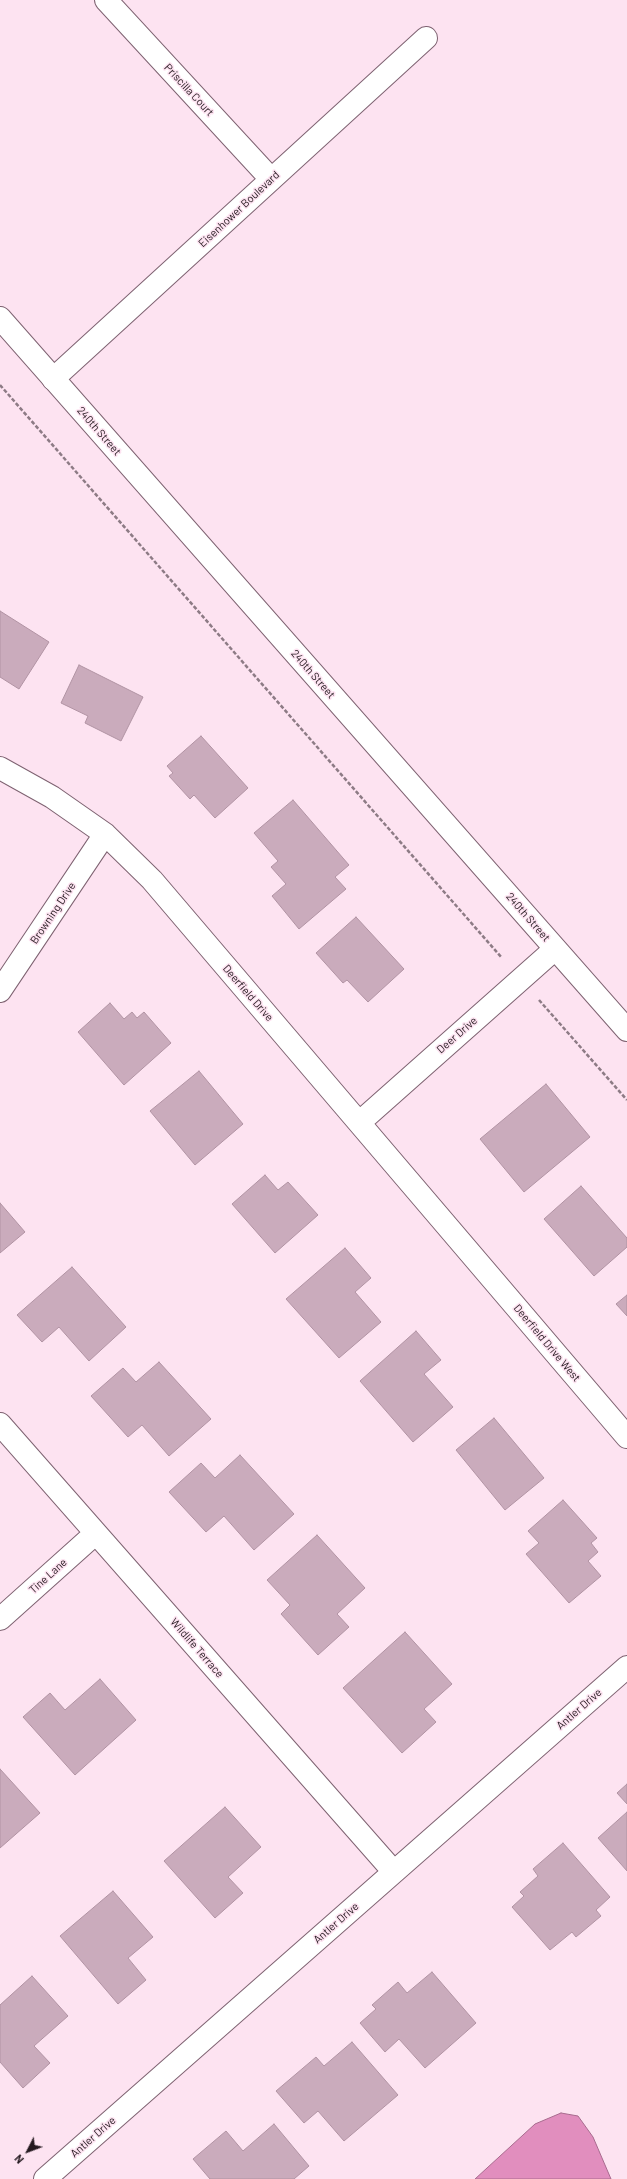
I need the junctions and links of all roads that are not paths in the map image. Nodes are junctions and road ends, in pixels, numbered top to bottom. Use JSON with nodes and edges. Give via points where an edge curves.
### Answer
{"nodes":[{"id":1,"x":106,"y":0,"type":"edge"},
{"id":2,"x":426,"y":38,"type":"dead end"},
{"id":3,"x":271,"y":180,"type":"junction"},
{"id":4,"x":0,"y":318,"type":"edge"},
{"id":5,"x":53,"y":380,"type":"junction"},
{"id":6,"x":0,"y":768,"type":"edge"},
{"id":7,"x":105,"y":834,"type":"junction"},
{"id":8,"x":555,"y":949,"type":"junction"},
{"id":9,"x":0,"y":991,"type":"edge"},
{"id":10,"x":627,"y":1030,"type":"edge"},
{"id":11,"x":360,"y":1122,"type":"junction"},
{"id":12,"x":468,"y":1250,"type":"joint"},
{"id":13,"x":0,"y":1424,"type":"edge"},
{"id":14,"x":627,"y":1437,"type":"edge"},
{"id":15,"x":96,"y":1533,"type":"junction"},
{"id":16,"x":0,"y":1619,"type":"edge"},
{"id":17,"x":627,"y":1667,"type":"edge"},
{"id":18,"x":394,"y":1872,"type":"junction"},
{"id":19,"x":45,"y":2179,"type":"edge"}],
"edges":[{"from":1,"to":3,"type":"street","name":"Priscilla Court"},
{"from":2,"to":3,"type":"street","name":"Eisenhower Boulevard"},
{"from":3,"to":5,"type":"street","name":"Eisenhower Boulevard"},
{"from":4,"to":5,"type":"street","name":"240th Street"},
{"from":5,"to":8,"type":"street","name":"240th Street"},
{"from":6,"to":7,"type":"street","name":"Deerfield Drive","via":[[52,797]]},
{"from":7,"to":9,"type":"street","name":"Browning Drive"},
{"from":7,"to":11,"type":"street","name":"Deerfield Drive","via":[[152,880]]},
{"from":8,"to":10,"type":"street","name":"240th Street"},
{"from":8,"to":11,"type":"street","name":"Deer Drive"},
{"from":11,"to":12,"type":"street","name":"Deerfield Drive"},
{"from":12,"to":14,"type":"street","name":"Deerfield Drive West"},
{"from":13,"to":15,"type":"street","name":"Wildlife Terrace"},
{"from":15,"to":16,"type":"street","name":"Tine Lane"},
{"from":15,"to":18,"type":"street","name":"Wildlife Terrace"},
{"from":17,"to":18,"type":"street","name":"Antler Drive"},
{"from":18,"to":19,"type":"street","name":"Antler Drive"}]}
